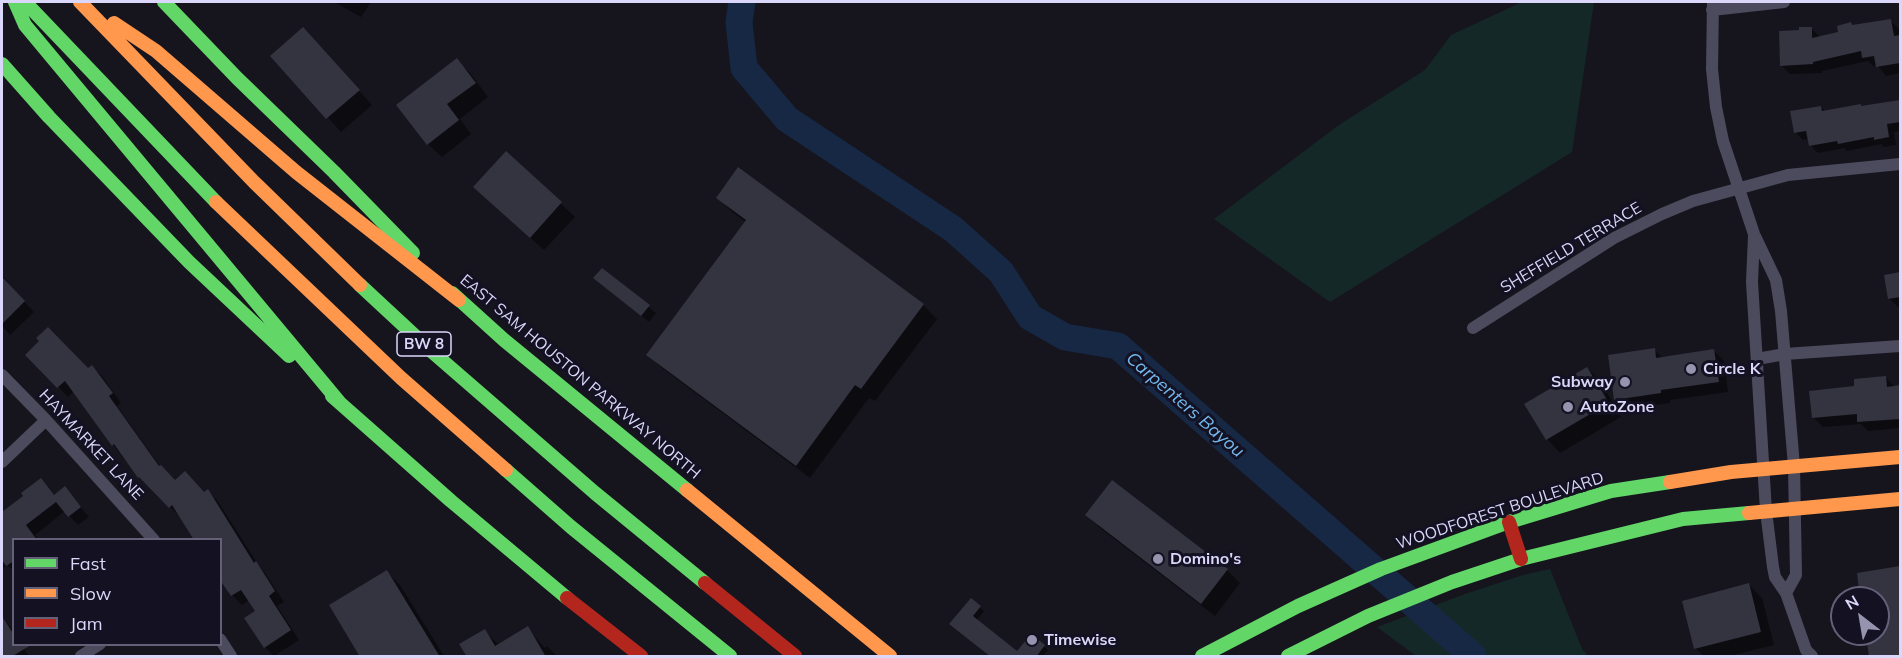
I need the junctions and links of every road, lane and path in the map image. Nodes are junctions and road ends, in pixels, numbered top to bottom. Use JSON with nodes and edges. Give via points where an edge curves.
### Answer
{"nodes":[{"id":1,"x":15,"y":2,"type":"edge"},
{"id":2,"x":26,"y":2,"type":"edge"},
{"id":3,"x":81,"y":2,"type":"edge"},
{"id":4,"x":165,"y":2,"type":"edge"},
{"id":5,"x":1784,"y":2,"type":"edge"},
{"id":6,"x":1712,"y":6,"type":"edge"},
{"id":7,"x":2,"y":64,"type":"edge"},
{"id":8,"x":1900,"y":164,"type":"edge"},
{"id":9,"x":1740,"y":189,"type":"junction"},
{"id":10,"x":1754,"y":234,"type":"junction"},
{"id":11,"x":459,"y":300,"type":"junction"},
{"id":12,"x":1473,"y":328,"type":"dead end"},
{"id":13,"x":1900,"y":346,"type":"edge"},
{"id":14,"x":1785,"y":354,"type":"junction"},
{"id":15,"x":1757,"y":359,"type":"junction"},
{"id":16,"x":2,"y":375,"type":"edge"},
{"id":17,"x":340,"y":403,"type":"junction"},
{"id":18,"x":46,"y":420,"type":"junction"},
{"id":19,"x":1900,"y":457,"type":"edge"},
{"id":20,"x":2,"y":462,"type":"edge"},
{"id":21,"x":1794,"y":466,"type":"junction"},
{"id":22,"x":1764,"y":469,"type":"junction"},
{"id":23,"x":1900,"y":499,"type":"edge"},
{"id":24,"x":1795,"y":508,"type":"junction"},
{"id":25,"x":1766,"y":511,"type":"junction"},
{"id":26,"x":1509,"y":522,"type":"junction"},
{"id":27,"x":152,"y":538,"type":"edge"},
{"id":28,"x":1521,"y":559,"type":"junction"},
{"id":29,"x":1786,"y":593,"type":"junction"},
{"id":30,"x":222,"y":642,"type":"edge"},
{"id":31,"x":98,"y":646,"type":"edge"},
{"id":32,"x":81,"y":657,"type":"edge"},
{"id":33,"x":231,"y":657,"type":"edge"},
{"id":34,"x":640,"y":657,"type":"edge"},
{"id":35,"x":730,"y":657,"type":"edge"},
{"id":36,"x":795,"y":657,"type":"edge"},
{"id":37,"x":890,"y":657,"type":"edge"},
{"id":38,"x":1202,"y":657,"type":"edge"},
{"id":39,"x":1288,"y":657,"type":"edge"},
{"id":40,"x":1812,"y":657,"type":"edge"}],
"edges":[{"from":1,"to":17,"type":"main road","via":[[25,25]]},
{"from":2,"to":35,"type":"main road","number":"BW 8","via":[[223,210],[369,348],[571,527]]},
{"from":3,"to":11,"type":"main road","via":[[156,51],[296,172]]},
{"from":3,"to":36,"type":"main road","number":"BW 8","via":[[254,182],[429,349],[595,493]]},
{"from":4,"to":11,"type":"main road","name":"EAST SAM HOUSTON PARKWAY NORTH"},
{"from":5,"to":6,"type":"street"},
{"from":6,"to":9,"type":"street","via":[[1716,107]]},
{"from":7,"to":17,"type":"main road","via":[[189,262]]},
{"from":8,"to":9,"type":"street","name":"SHEFFIELD TERRACE","via":[[1788,175]]},
{"from":9,"to":10,"type":"street"},
{"from":9,"to":12,"type":"street","name":"SHEFFIELD TERRACE","via":[[1693,201],[1614,238]]},
{"from":10,"to":14,"type":"street","via":[[1776,280]]},
{"from":10,"to":15,"type":"street","via":[[1752,282]]},
{"from":11,"to":37,"type":"main road","name":"EAST SAM HOUSTON PARKWAY NORTH"},
{"from":13,"to":14,"type":"street"},
{"from":14,"to":15,"type":"street"},
{"from":14,"to":21,"type":"street"},
{"from":15,"to":22,"type":"street"},
{"from":16,"to":18,"type":"street","name":"HAYMARKET LANE"},
{"from":17,"to":34,"type":"main road","via":[[451,501]]},
{"from":18,"to":20,"type":"street"},
{"from":18,"to":27,"type":"street","name":"HAYMARKET LANE"},
{"from":19,"to":21,"type":"main road","name":"WOODFOREST BOULEVARD"},
{"from":21,"to":22,"type":"main road","name":"WOODFOREST BOULEVARD"},
{"from":21,"to":24,"type":"street"},
{"from":22,"to":25,"type":"street"},
{"from":22,"to":26,"type":"main road","name":"WOODFOREST BOULEVARD","via":[[1611,491]]},
{"from":23,"to":24,"type":"main road"},
{"from":24,"to":25,"type":"main road"},
{"from":24,"to":29,"type":"street","via":[[1796,576]]},
{"from":25,"to":28,"type":"main road","via":[[1683,519]]},
{"from":25,"to":29,"type":"street","via":[[1775,577]]},
{"from":26,"to":28,"type":"main road"},
{"from":26,"to":38,"type":"main road","name":"WOODFOREST BOULEVARD","via":[[1381,569],[1298,606]]},
{"from":28,"to":39,"type":"main road","via":[[1368,616]]},
{"from":29,"to":40,"type":"street"},
{"from":30,"to":33,"type":"street"},
{"from":31,"to":32,"type":"street"}]}
